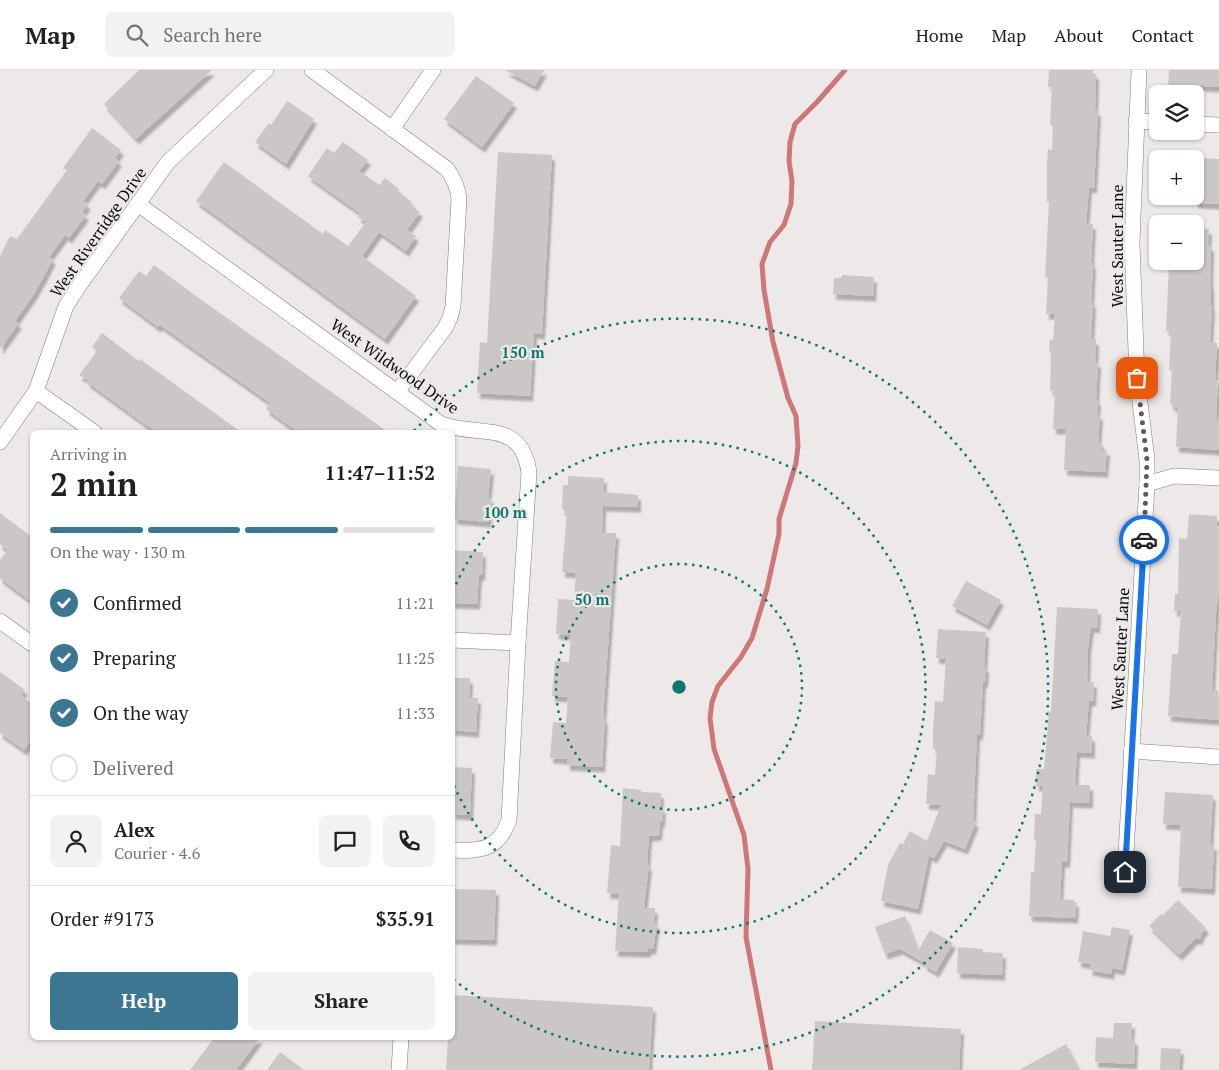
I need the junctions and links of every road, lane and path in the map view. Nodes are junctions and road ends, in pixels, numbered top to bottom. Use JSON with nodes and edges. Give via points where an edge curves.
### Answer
{"nodes":[{"id":1,"x":266,"y":70,"type":"edge"},
{"id":2,"x":312,"y":70,"type":"edge"},
{"id":3,"x":434,"y":70,"type":"edge"},
{"id":4,"x":1139,"y":70,"type":"edge"},
{"id":5,"x":1136,"y":121,"type":"junction"},
{"id":6,"x":1149,"y":122,"type":"edge"},
{"id":7,"x":1204,"y":124,"type":"edge"},
{"id":8,"x":1219,"y":125,"type":"edge"},
{"id":9,"x":392,"y":128,"type":"junction"},
{"id":10,"x":138,"y":204,"type":"junction"},
{"id":11,"x":36,"y":391,"type":"junction"},
{"id":12,"x":397,"y":392,"type":"junction"},
{"id":13,"x":91,"y":430,"type":"edge"},
{"id":14,"x":0,"y":442,"type":"edge"},
{"id":15,"x":1219,"y":478,"type":"edge"},
{"id":16,"x":1147,"y":484,"type":"junction"},
{"id":17,"x":0,"y":620,"type":"edge"},
{"id":18,"x":455,"y":640,"type":"edge"},
{"id":19,"x":30,"y":642,"type":"edge"},
{"id":20,"x":518,"y":643,"type":"junction"},
{"id":21,"x":1131,"y":751,"type":"junction"},
{"id":22,"x":1219,"y":757,"type":"edge"},
{"id":23,"x":455,"y":850,"type":"edge"},
{"id":24,"x":1125,"y":872,"type":"dead end"},
{"id":25,"x":401,"y":1040,"type":"edge"},
{"id":26,"x":399,"y":1070,"type":"edge"}],
"edges":[{"from":1,"to":10,"type":"street","name":"West Riverridge Drive","via":[[168,162]]},
{"from":2,"to":9,"type":"street"},
{"from":3,"to":9,"type":"street"},
{"from":4,"to":5,"type":"street","name":"West Sauter Lane"},
{"from":5,"to":6,"type":"street"},
{"from":5,"to":16,"type":"street","name":"West Sauter Lane","via":[[1132,243],[1137,378]]},
{"from":7,"to":8,"type":"street"},
{"from":9,"to":12,"type":"street","via":[[447,169],[458,188],[459,199],[450,318],[446,328]]},
{"from":10,"to":11,"type":"street","name":"West Riverridge Drive","via":[[66,306]]},
{"from":10,"to":12,"type":"street","name":"West Wildwood Drive"},
{"from":11,"to":13,"type":"street"},
{"from":11,"to":14,"type":"street","name":"West Riverridge Drive"},
{"from":12,"to":20,"type":"street","name":"West Wildwood Drive","via":[[440,424],[498,433],[512,438],[522,448],[529,472]]},
{"from":15,"to":16,"type":"street","via":[[1174,476]]},
{"from":16,"to":21,"type":"street","name":"West Sauter Lane"},
{"from":17,"to":19,"type":"street"},
{"from":18,"to":20,"type":"street"},
{"from":20,"to":23,"type":"street","name":"West Wildwood Drive","via":[[509,820],[496,842],[471,852]]},
{"from":21,"to":22,"type":"street"},
{"from":21,"to":24,"type":"street","name":"West Sauter Lane"},
{"from":25,"to":26,"type":"street"}]}
